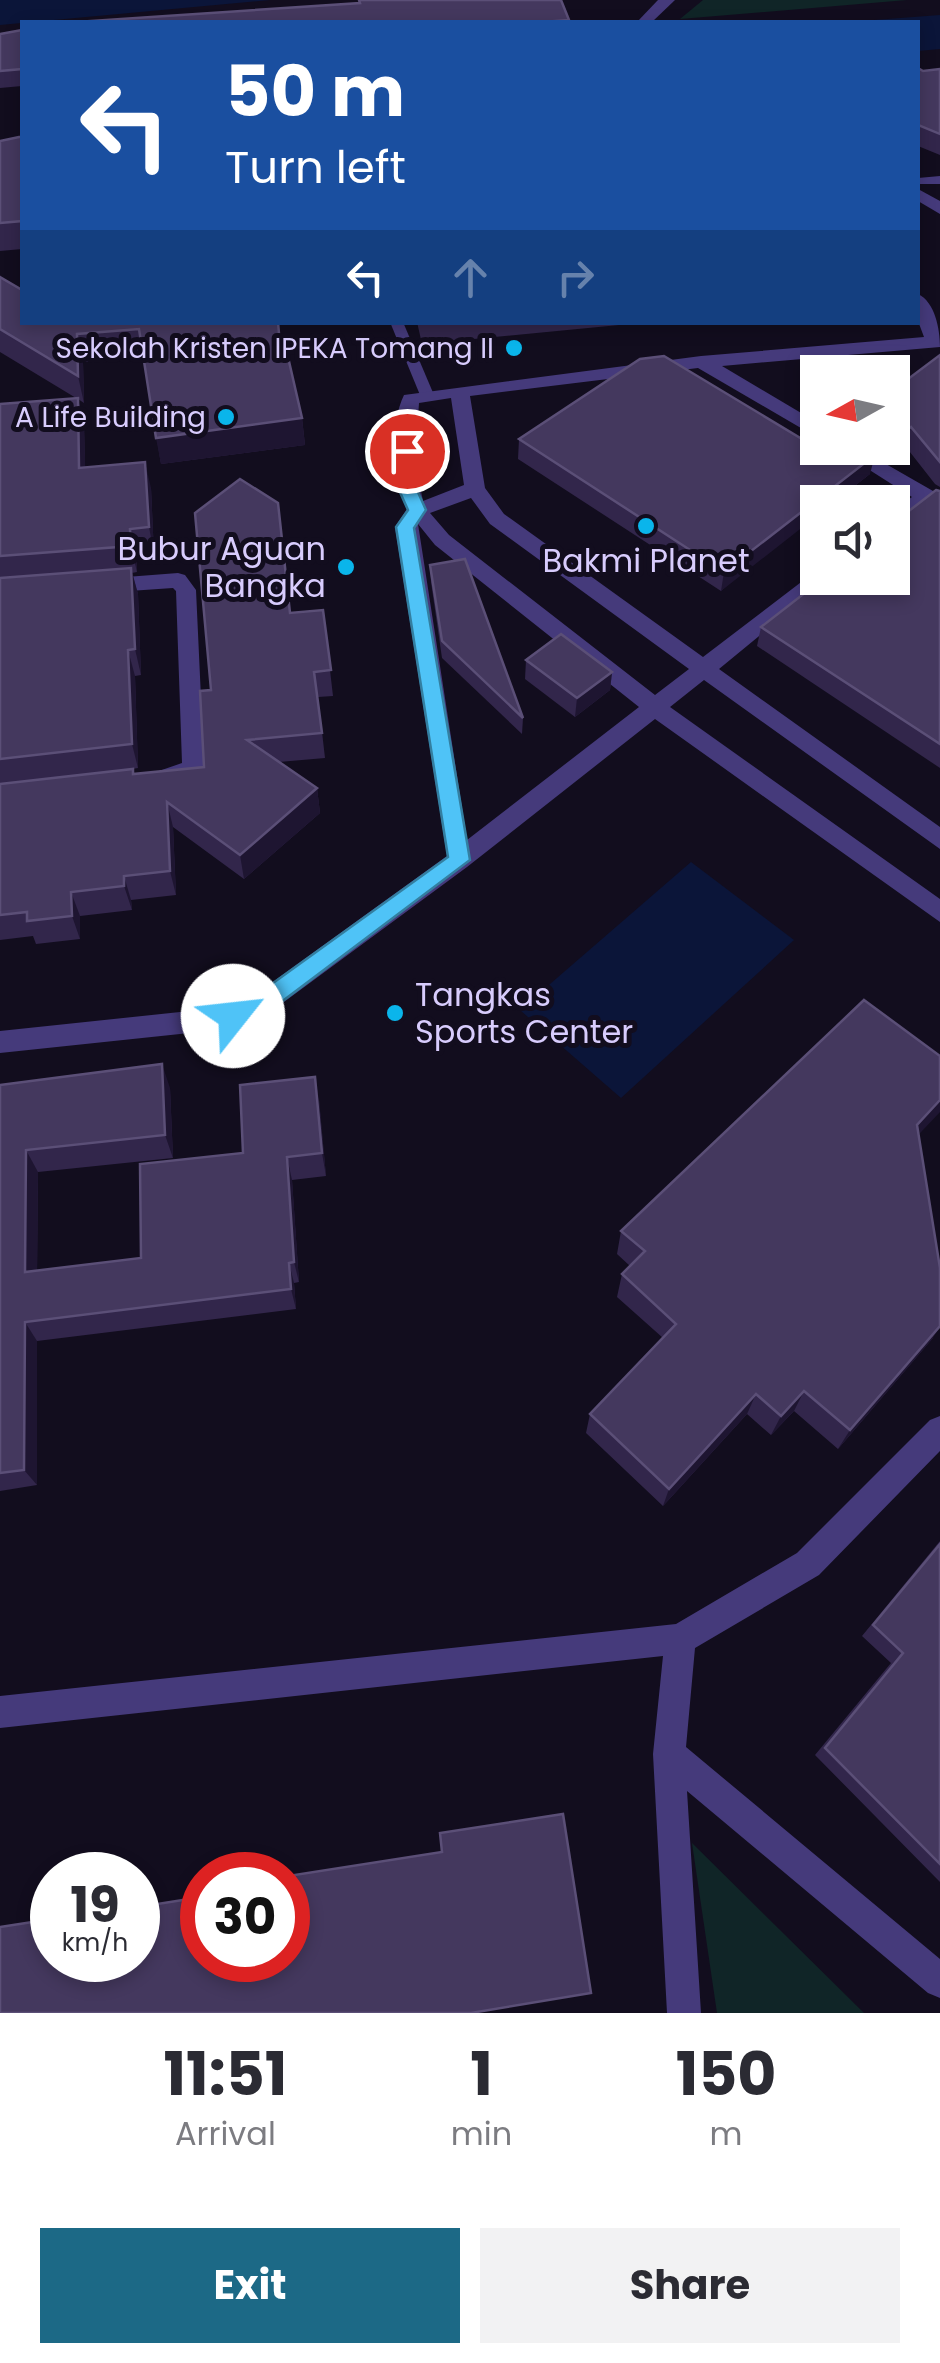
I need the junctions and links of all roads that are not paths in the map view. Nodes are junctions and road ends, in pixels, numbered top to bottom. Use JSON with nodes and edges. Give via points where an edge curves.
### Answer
{"nodes":[{"id":1,"x":668,"y":0,"type":"edge"},
{"id":2,"x":646,"y":20,"type":"edge"},
{"id":3,"x":920,"y":304,"type":"edge"},
{"id":4,"x":397,"y":325,"type":"edge"},
{"id":5,"x":937,"y":341,"type":"edge"},
{"id":6,"x":702,"y":362,"type":"junction"},
{"id":7,"x":460,"y":392,"type":"junction"},
{"id":8,"x":426,"y":394,"type":"junction"},
{"id":9,"x":800,"y":421,"type":"edge"},
{"id":10,"x":873,"y":465,"type":"edge"},
{"id":11,"x":475,"y":489,"type":"junction"},
{"id":12,"x":933,"y":500,"type":"edge"},
{"id":13,"x":417,"y":510,"type":"junction"},
{"id":14,"x":910,"y":512,"type":"edge"},
{"id":15,"x":73,"y":588,"type":"edge"},
{"id":16,"x":800,"y":593,"type":"edge"},
{"id":17,"x":701,"y":668,"type":"junction"},
{"id":18,"x":653,"y":706,"type":"junction"},
{"id":19,"x":147,"y":780,"type":"edge"},
{"id":20,"x":940,"y":840,"type":"edge"},
{"id":21,"x":459,"y":860,"type":"junction"},
{"id":22,"x":940,"y":912,"type":"edge"},
{"id":23,"x":0,"y":1042,"type":"edge"},
{"id":24,"x":940,"y":1430,"type":"edge"},
{"id":25,"x":680,"y":1639,"type":"junction"},
{"id":26,"x":0,"y":1712,"type":"edge"},
{"id":27,"x":670,"y":1754,"type":"junction"},
{"id":28,"x":940,"y":1981,"type":"edge"},
{"id":29,"x":684,"y":2013,"type":"edge"}],
"edges":[{"from":1,"to":2,"type":"street"},
{"from":3,"to":5,"type":"street"},
{"from":4,"to":8,"type":"lane"},
{"from":5,"to":6,"type":"street"},
{"from":6,"to":7,"type":"street"},
{"from":6,"to":9,"type":"street"},
{"from":7,"to":8,"type":"street"},
{"from":7,"to":11,"type":"street"},
{"from":8,"to":13,"type":"street","via":[[411,399],[406,412],[408,490]]},
{"from":10,"to":12,"type":"street"},
{"from":11,"to":13,"type":"street"},
{"from":11,"to":17,"type":"street","via":[[497,519]]},
{"from":12,"to":14,"type":"street"},
{"from":13,"to":18,"type":"street","via":[[442,540]]},
{"from":13,"to":21,"type":"street","via":[[405,527]]},
{"from":15,"to":19,"type":"street","via":[[178,580],[186,590],[193,763],[190,772]]},
{"from":16,"to":17,"type":"street"},
{"from":17,"to":18,"type":"street"},
{"from":17,"to":20,"type":"street"},
{"from":18,"to":21,"type":"street"},
{"from":18,"to":22,"type":"street"},
{"from":21,"to":23,"type":"street","via":[[256,1008],[200,1022]]},
{"from":24,"to":25,"type":"street","via":[[808,1564]]},
{"from":25,"to":26,"type":"street"},
{"from":25,"to":27,"type":"street"},
{"from":27,"to":28,"type":"street"},
{"from":27,"to":29,"type":"street"}]}
